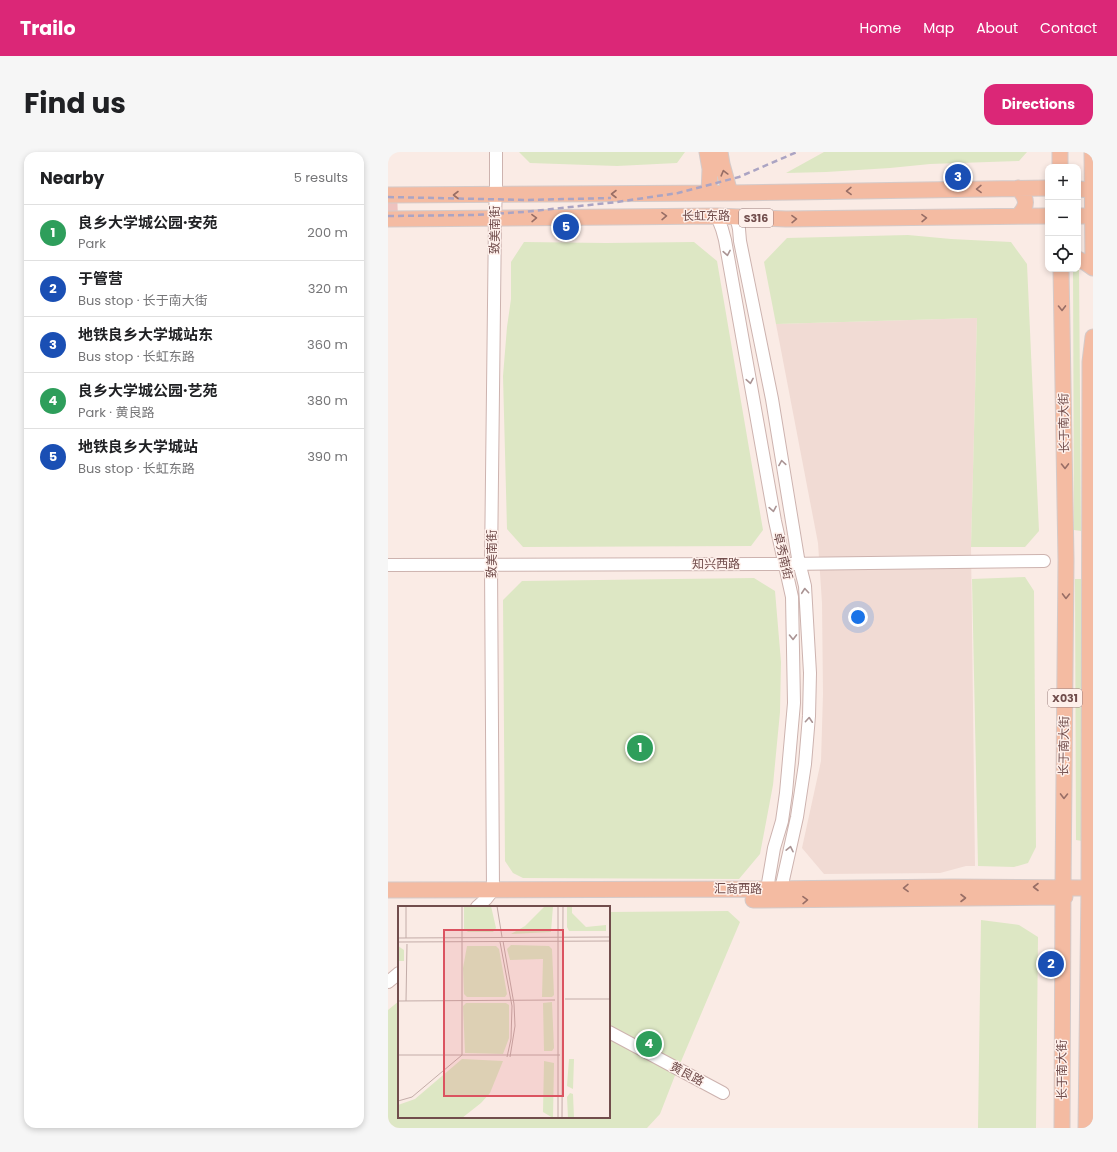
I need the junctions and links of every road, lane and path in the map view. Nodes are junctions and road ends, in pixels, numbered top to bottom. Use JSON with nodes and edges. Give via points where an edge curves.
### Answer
{"nodes":[{"id":1,"x":496,"y":152,"type":"edge"},
{"id":2,"x":707,"y":152,"type":"edge"},
{"id":3,"x":720,"y":152,"type":"edge"},
{"id":4,"x":1060,"y":152,"type":"edge"},
{"id":5,"x":1092,"y":152,"type":"edge"},
{"id":6,"x":1060,"y":164,"type":"edge"},
{"id":7,"x":1018,"y":188,"type":"junction"},
{"id":8,"x":1045,"y":188,"type":"edge"},
{"id":9,"x":1088,"y":190,"type":"edge"},
{"id":10,"x":709,"y":193,"type":"junction"},
{"id":11,"x":730,"y":193,"type":"junction"},
{"id":12,"x":388,"y":195,"type":"edge"},
{"id":13,"x":495,"y":195,"type":"junction"},
{"id":14,"x":717,"y":216,"type":"junction"},
{"id":15,"x":736,"y":216,"type":"junction"},
{"id":16,"x":1018,"y":216,"type":"junction"},
{"id":17,"x":1045,"y":216,"type":"edge"},
{"id":18,"x":1088,"y":216,"type":"edge"},
{"id":19,"x":495,"y":218,"type":"junction"},
{"id":20,"x":388,"y":219,"type":"edge"},
{"id":21,"x":1081,"y":261,"type":"edge"},
{"id":22,"x":1093,"y":263,"type":"edge"},
{"id":23,"x":1093,"y":268,"type":"edge"},
{"id":24,"x":1061,"y":272,"type":"edge"},
{"id":25,"x":1093,"y":337,"type":"edge"},
{"id":26,"x":1044,"y":560,"type":"dead end"},
{"id":27,"x":800,"y":563,"type":"junction"},
{"id":28,"x":491,"y":564,"type":"junction"},
{"id":29,"x":785,"y":564,"type":"junction"},
{"id":30,"x":388,"y":565,"type":"edge"},
{"id":31,"x":388,"y":890,"type":"edge"},
{"id":32,"x":1063,"y":892,"type":"junction"},
{"id":33,"x":1089,"y":893,"type":"junction"},
{"id":34,"x":772,"y":895,"type":"junction"},
{"id":35,"x":485,"y":899,"type":"edge"},
{"id":36,"x":388,"y":900,"type":"edge"},
{"id":37,"x":398,"y":974,"type":"edge"},
{"id":38,"x":388,"y":982,"type":"edge"},
{"id":39,"x":610,"y":1033,"type":"edge"},
{"id":40,"x":723,"y":1093,"type":"dead end"},
{"id":41,"x":1062,"y":1128,"type":"edge"},
{"id":42,"x":1086,"y":1128,"type":"edge"}],
"edges":[{"from":1,"to":13,"type":"street","name":"致美南街"},
{"from":2,"to":10,"type":"main road","via":[[710,169]]},
{"from":11,"to":3,"type":"main road","one_way":true},
{"from":4,"to":6,"type":"main road"},
{"from":5,"to":9,"type":"main road"},
{"from":7,"to":8,"type":"main road","name":"长虹东路","number":"S316"},
{"from":7,"to":11,"type":"main road","name":"长虹东路","number":"S316","one_way":true},
{"from":7,"to":16,"type":"main road","via":[[1026,201],[1025,209]]},
{"from":9,"to":18,"type":"main road"},
{"from":10,"to":11,"type":"main road","name":"长虹东路","number":"S316"},
{"from":10,"to":13,"type":"main road","name":"长虹东路","number":"S316","one_way":true},
{"from":13,"to":12,"type":"main road","name":"长虹东路","number":"S316","one_way":true},
{"from":13,"to":19,"type":"street","name":"致美南街"},
{"from":14,"to":15,"type":"main road","name":"长虹东路","number":"S316"},
{"from":19,"to":14,"type":"main road","name":"长虹东路","number":"S316","one_way":true},
{"from":14,"to":29,"type":"street","name":"卓秀南街","one_way":true,"via":[[725,240],[775,521]]},
{"from":15,"to":16,"type":"main road","name":"长虹东路","number":"S316","one_way":true,"via":[[780,219]]},
{"from":27,"to":15,"type":"street","name":"卓秀南街","one_way":true,"via":[[772,399]]},
{"from":16,"to":17,"type":"main road","name":"长虹东路","number":"S316"},
{"from":18,"to":22,"type":"main road"},
{"from":19,"to":20,"type":"main road","name":"长虹东路","number":"S316"},
{"from":19,"to":28,"type":"street","name":"致美南街"},
{"from":21,"to":23,"type":"main road"},
{"from":24,"to":32,"type":"main road","name":"长于南大街","number":"X031","one_way":true,"via":[[1066,560]]},
{"from":25,"to":33,"type":"main road","name":"长于南大街","number":"X031","via":[[1090,362]]},
{"from":26,"to":27,"type":"street","name":"知兴西路"},
{"from":27,"to":29,"type":"street","name":"知兴西路"},
{"from":34,"to":27,"type":"street","name":"卓秀南街","one_way":true,"via":[[797,817],[805,764],[810,673],[805,586]]},
{"from":28,"to":29,"type":"street","name":"知兴西路"},
{"from":28,"to":30,"type":"street","name":"知兴西路"},
{"from":28,"to":35,"type":"street","name":"致美南街"},
{"from":29,"to":34,"type":"street","name":"卓秀南街","one_way":true,"via":[[792,597],[794,703],[786,793],[782,821],[774,848]]},
{"from":31,"to":35,"type":"main road","name":"汇商西路"},
{"from":32,"to":33,"type":"main road","name":"汇商西路"},
{"from":32,"to":34,"type":"main road","name":"汇商西路","via":[[953,887]]},
{"from":32,"to":41,"type":"main road","name":"长于南大街","number":"X031"},
{"from":33,"to":42,"type":"main road","name":"长于南大街","number":"X031"},
{"from":34,"to":35,"type":"main road","name":"汇商西路"},
{"from":35,"to":36,"type":"main road","name":"汇商西路"},
{"from":37,"to":38,"type":"street"},
{"from":39,"to":40,"type":"street","name":"黄良路"}]}
